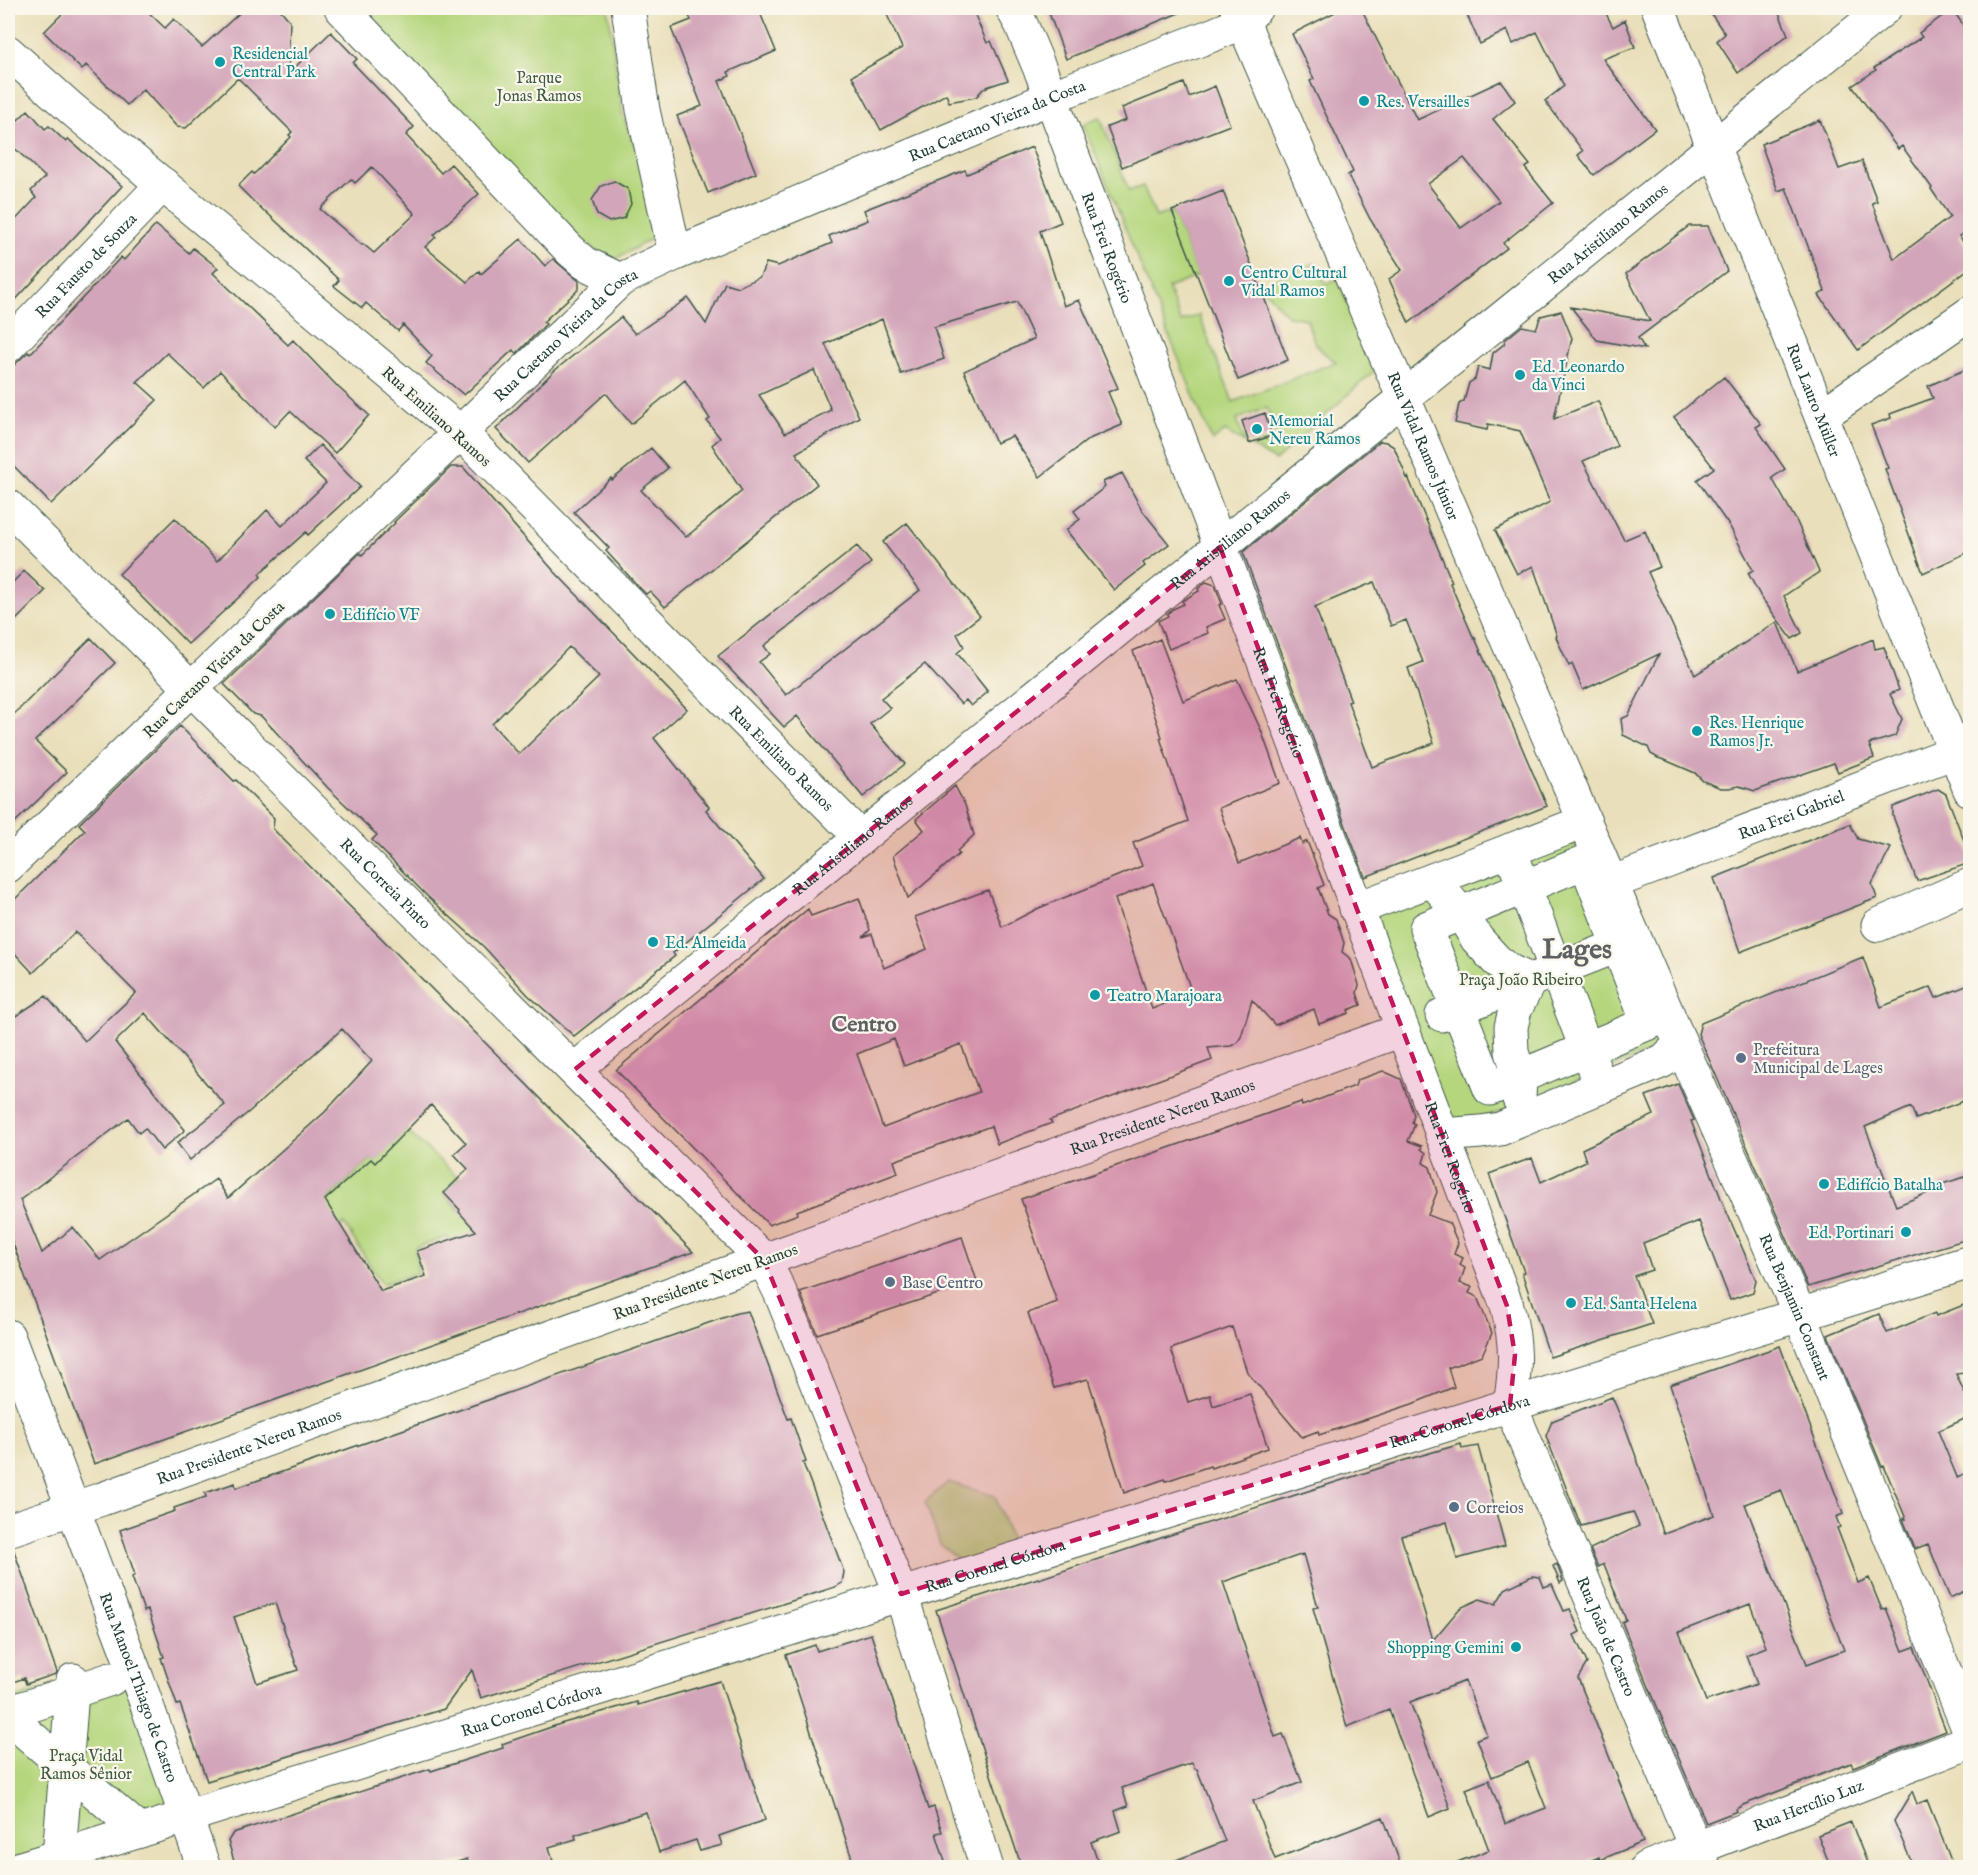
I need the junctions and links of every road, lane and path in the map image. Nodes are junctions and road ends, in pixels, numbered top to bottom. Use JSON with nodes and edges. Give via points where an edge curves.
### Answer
{"nodes":[{"id":1,"x":341,"y":8,"type":"edge"},
{"id":2,"x":628,"y":8,"type":"edge"},
{"id":3,"x":1012,"y":8,"type":"edge"},
{"id":4,"x":1658,"y":8,"type":"edge"},
{"id":5,"x":1885,"y":8,"type":"edge"},
{"id":6,"x":1245,"y":12,"type":"edge"},
{"id":7,"x":8,"y":52,"type":"edge"},
{"id":8,"x":1051,"y":98,"type":"junction"},
{"id":9,"x":1714,"y":147,"type":"junction"},
{"id":10,"x":163,"y":184,"type":"junction"},
{"id":11,"x":675,"y":254,"type":"junction"},
{"id":12,"x":620,"y":280,"type":"junction"},
{"id":13,"x":1971,"y":313,"type":"edge"},
{"id":14,"x":8,"y":346,"type":"edge"},
{"id":15,"x":1404,"y":398,"type":"junction"},
{"id":16,"x":1821,"y":416,"type":"junction"},
{"id":17,"x":460,"y":432,"type":"junction"},
{"id":18,"x":8,"y":506,"type":"edge"},
{"id":19,"x":1220,"y":547,"type":"junction"},
{"id":20,"x":191,"y":689,"type":"junction"},
{"id":21,"x":1963,"y":749,"type":"edge"},
{"id":22,"x":1971,"y":790,"type":"edge"},
{"id":23,"x":1576,"y":825,"type":"junction"},
{"id":24,"x":861,"y":838,"type":"junction"},
{"id":25,"x":1510,"y":850,"type":"junction"},
{"id":26,"x":8,"y":866,"type":"edge"},
{"id":27,"x":1598,"y":867,"type":"junction"},
{"id":28,"x":1554,"y":874,"type":"junction"},
{"id":29,"x":1432,"y":880,"type":"junction"},
{"id":30,"x":1971,"y":885,"type":"edge"},
{"id":31,"x":1524,"y":887,"type":"junction"},
{"id":32,"x":1356,"y":909,"type":"junction"},
{"id":33,"x":1461,"y":914,"type":"junction"},
{"id":34,"x":1878,"y":925,"type":"dead end"},
{"id":35,"x":1627,"y":942,"type":"junction"},
{"id":36,"x":1543,"y":975,"type":"junction"},
{"id":37,"x":1450,"y":1011,"type":"junction"},
{"id":38,"x":1402,"y":1030,"type":"junction"},
{"id":39,"x":1665,"y":1035,"type":"junction"},
{"id":40,"x":1601,"y":1043,"type":"junction"},
{"id":41,"x":574,"y":1070,"type":"junction"},
{"id":42,"x":1520,"y":1077,"type":"junction"},
{"id":43,"x":1601,"y":1087,"type":"junction"},
{"id":44,"x":1517,"y":1122,"type":"junction"},
{"id":45,"x":1442,"y":1135,"type":"junction"},
{"id":46,"x":764,"y":1260,"type":"junction"},
{"id":47,"x":1971,"y":1262,"type":"edge"},
{"id":48,"x":1800,"y":1315,"type":"junction"},
{"id":49,"x":8,"y":1336,"type":"edge"},
{"id":50,"x":1510,"y":1405,"type":"junction"},
{"id":51,"x":73,"y":1509,"type":"junction"},
{"id":52,"x":8,"y":1530,"type":"edge"},
{"id":53,"x":901,"y":1594,"type":"junction"},
{"id":54,"x":111,"y":1679,"type":"dead end"},
{"id":55,"x":72,"y":1686,"type":"junction"},
{"id":56,"x":8,"y":1715,"type":"edge"},
{"id":57,"x":1971,"y":1733,"type":"edge"},
{"id":58,"x":1971,"y":1742,"type":"edge"},
{"id":59,"x":66,"y":1768,"type":"junction"},
{"id":60,"x":186,"y":1816,"type":"junction"},
{"id":61,"x":140,"y":1831,"type":"junction"},
{"id":62,"x":59,"y":1856,"type":"junction"},
{"id":63,"x":1700,"y":1858,"type":"edge"},
{"id":64,"x":21,"y":1868,"type":"edge"},
{"id":65,"x":204,"y":1868,"type":"edge"},
{"id":66,"x":987,"y":1868,"type":"edge"},
{"id":67,"x":1646,"y":1868,"type":"edge"}],
"edges":[{"from":1,"to":12,"type":"street","via":[[570,250],[585,263]]},
{"from":2,"to":11,"type":"street","via":[[643,110]]},
{"from":3,"to":8,"type":"street","name":"Rua Frei Rogério"},
{"from":4,"to":9,"type":"street","name":"Rua Lauro Müller"},
{"from":5,"to":9,"type":"street","name":"Rua Aristiliano Ramos"},
{"from":6,"to":8,"type":"street","name":"Rua Caetano Vieira da Costa"},
{"from":6,"to":15,"type":"street","name":"Rua Vidal Ramos Júnior"},
{"from":7,"to":10,"type":"street","name":"Rua Emiliano Ramos"},
{"from":8,"to":11,"type":"street","name":"Rua Caetano Vieira da Costa"},
{"from":8,"to":19,"type":"street","name":"Rua Frei Rogério"},
{"from":9,"to":15,"type":"street","name":"Rua Aristiliano Ramos"},
{"from":9,"to":16,"type":"street","name":"Rua Lauro Müller"},
{"from":10,"to":14,"type":"street","name":"Rua Fausto de Souza"},
{"from":10,"to":17,"type":"street","name":"Rua Emiliano Ramos"},
{"from":11,"to":12,"type":"street","name":"Rua Caetano Vieira da Costa"},
{"from":12,"to":17,"type":"street","name":"Rua Caetano Vieira da Costa"},
{"from":13,"to":16,"type":"street"},
{"from":15,"to":19,"type":"street","name":"Rua Aristiliano Ramos"},
{"from":15,"to":23,"type":"street","name":"Rua Vidal Ramos Júnior"},
{"from":16,"to":21,"type":"street","name":"Rua Lauro Müller"},
{"from":17,"to":20,"type":"street","name":"Rua Caetano Vieira da Costa"},
{"from":17,"to":24,"type":"street","name":"Rua Emiliano Ramos"},
{"from":18,"to":20,"type":"street","name":"Rua Correia Pinto"},
{"from":19,"to":24,"type":"street","name":"Rua Aristiliano Ramos"},
{"from":19,"to":32,"type":"street","name":"Rua Frei Rogério"},
{"from":20,"to":26,"type":"street","name":"Rua Caetano Vieira da Costa"},
{"from":20,"to":41,"type":"street","name":"Rua Correia Pinto"},
{"from":21,"to":22,"type":"street","name":"Rua Lauro Müller"},
{"from":21,"to":27,"type":"street","name":"Rua Frei Gabriel"},
{"from":23,"to":25,"type":"street"},
{"from":23,"to":27,"type":"street","name":"Rua Vidal Ramos Júnior"},
{"from":23,"to":28,"type":"street"},
{"from":24,"to":41,"type":"street","name":"Rua Aristiliano Ramos"},
{"from":25,"to":29,"type":"street"},
{"from":25,"to":31,"type":"street"},
{"from":27,"to":28,"type":"street","name":"Rua Frei Gabriel"},
{"from":27,"to":35,"type":"street","name":"Rua Benjamin Constant"},
{"from":28,"to":31,"type":"street","name":"Rua Frei Gabriel"},
{"from":29,"to":32,"type":"street"},
{"from":29,"to":33,"type":"street"},
{"from":30,"to":34,"type":"street"},
{"from":31,"to":33,"type":"street","name":"Rua Frei Gabriel"},
{"from":31,"to":36,"type":"street"},
{"from":32,"to":38,"type":"street","name":"Rua Frei Rogério"},
{"from":33,"to":36,"type":"street","via":[[1496,960],[1510,970]]},
{"from":33,"to":37,"type":"street","name":"Rua Frei Gabriel","via":[[1420,931]]},
{"from":35,"to":36,"type":"street"},
{"from":35,"to":39,"type":"street","name":"Rua Benjamin Constant"},
{"from":36,"to":37,"type":"street"},
{"from":36,"to":40,"type":"street"},
{"from":36,"to":42,"type":"street","via":[[1515,1010],[1511,1027],[1512,1052]]},
{"from":37,"to":42,"type":"street","via":[[1482,1092]]},
{"from":38,"to":45,"type":"street","name":"Rua Frei Rogério"},
{"from":38,"to":46,"type":"street","name":"Rua Presidente Nereu Ramos"},
{"from":39,"to":40,"type":"street"},
{"from":39,"to":43,"type":"street"},
{"from":39,"to":48,"type":"street","name":"Rua Benjamin Constant"},
{"from":40,"to":42,"type":"street"},
{"from":40,"to":43,"type":"street"},
{"from":41,"to":46,"type":"street","name":"Rua Correia Pinto"},
{"from":42,"to":44,"type":"street"},
{"from":43,"to":44,"type":"street"},
{"from":44,"to":45,"type":"street","via":[[1500,1129]]},
{"from":45,"to":50,"type":"street","name":"Rua Frei Rogério","via":[[1514,1332]]},
{"from":46,"to":51,"type":"street","name":"Rua Presidente Nereu Ramos"},
{"from":46,"to":53,"type":"street","name":"Rua Correia Pinto"},
{"from":47,"to":48,"type":"street","name":"Rua Coronel Córdova"},
{"from":48,"to":50,"type":"street","name":"Rua Coronel Córdova"},
{"from":48,"to":57,"type":"street","name":"Rua Benjamin Constant"},
{"from":49,"to":51,"type":"street","name":"Rua Manoel Thiago de Castro"},
{"from":50,"to":53,"type":"street","name":"Rua Coronel Córdova"},
{"from":50,"to":63,"type":"street","name":"Rua João de Castro"},
{"from":51,"to":52,"type":"street","name":"Rua Presidente Nereu Ramos"},
{"from":51,"to":60,"type":"street","name":"Rua Manoel Thiago de Castro"},
{"from":53,"to":60,"type":"street","name":"Rua Coronel Córdova"},
{"from":53,"to":66,"type":"street","name":"Rua Correia Pinto"},
{"from":54,"to":55,"type":"street"},
{"from":55,"to":56,"type":"street"},
{"from":55,"to":59,"type":"street"},
{"from":56,"to":59,"type":"street"},
{"from":58,"to":63,"type":"street","name":"Rua Hercílio Luz"},
{"from":59,"to":61,"type":"street"},
{"from":59,"to":62,"type":"street"},
{"from":60,"to":61,"type":"street","name":"Rua Coronel Córdova"},
{"from":60,"to":65,"type":"street","name":"Rua Manoel Thiago de Castro"},
{"from":61,"to":62,"type":"street","name":"Rua Coronel Córdova"},
{"from":62,"to":64,"type":"street","name":"Rua Coronel Córdova"},
{"from":63,"to":67,"type":"street","name":"Rua Hercílio Luz"}]}
